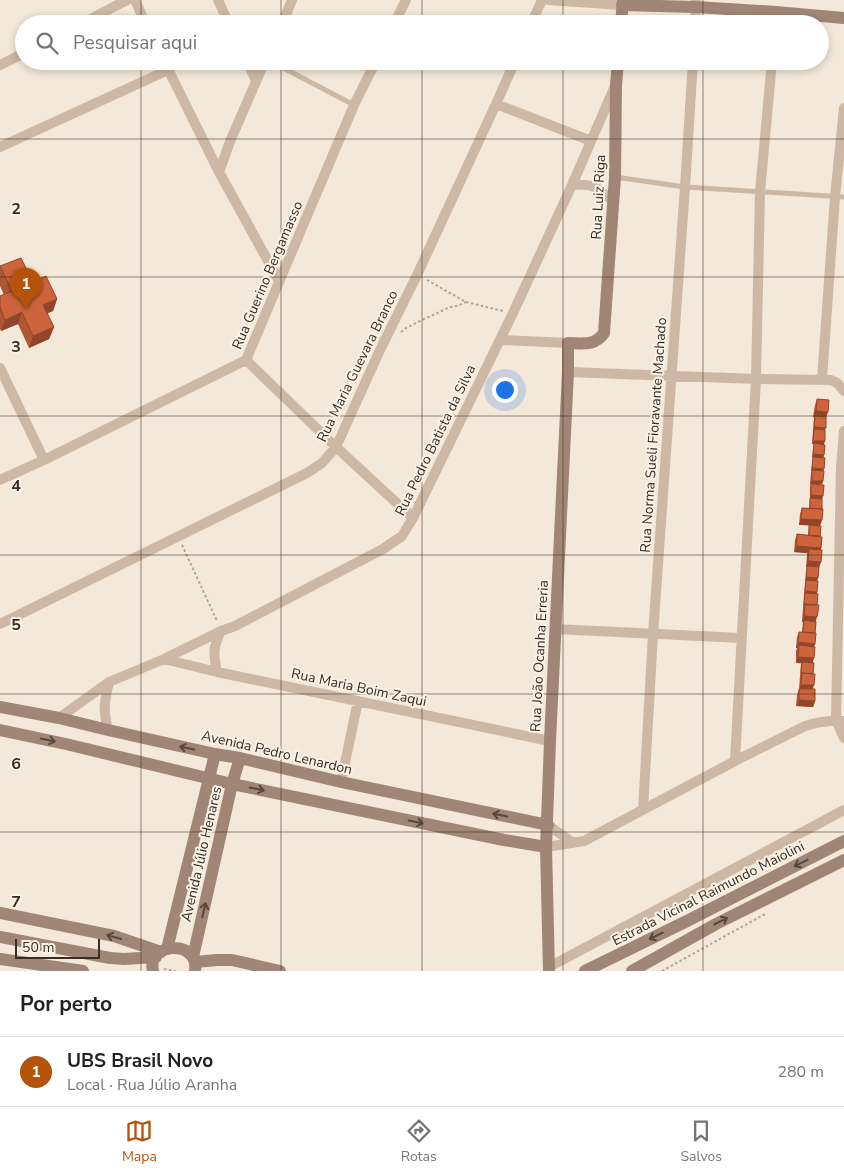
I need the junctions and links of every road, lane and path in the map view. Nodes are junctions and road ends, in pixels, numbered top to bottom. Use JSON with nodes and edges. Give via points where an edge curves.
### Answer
{"nodes":[{"id":1,"x":127,"y":0,"type":"edge"},
{"id":2,"x":134,"y":0,"type":"edge"},
{"id":3,"x":218,"y":0,"type":"edge"},
{"id":4,"x":292,"y":0,"type":"edge"},
{"id":5,"x":406,"y":0,"type":"edge"},
{"id":6,"x":542,"y":0,"type":"edge"},
{"id":7,"x":548,"y":0,"type":"edge"},
{"id":8,"x":622,"y":3,"type":"edge"},
{"id":9,"x":696,"y":4,"type":"edge"},
{"id":10,"x":98,"y":15,"type":"edge"},
{"id":11,"x":142,"y":15,"type":"edge"},
{"id":12,"x":225,"y":15,"type":"edge"},
{"id":13,"x":286,"y":15,"type":"edge"},
{"id":14,"x":398,"y":15,"type":"edge"},
{"id":15,"x":535,"y":15,"type":"edge"},
{"id":16,"x":759,"y":15,"type":"edge"},
{"id":17,"x":829,"y":18,"type":"edge"},
{"id":18,"x":844,"y":18,"type":"edge"},
{"id":19,"x":15,"y":58,"type":"edge"},
{"id":20,"x":0,"y":66,"type":"edge"},
{"id":21,"x":158,"y":70,"type":"edge"},
{"id":22,"x":168,"y":70,"type":"edge"},
{"id":23,"x":251,"y":70,"type":"edge"},
{"id":24,"x":262,"y":70,"type":"edge"},
{"id":25,"x":287,"y":70,"type":"edge"},
{"id":26,"x":372,"y":70,"type":"edge"},
{"id":27,"x":511,"y":70,"type":"edge"},
{"id":28,"x":617,"y":70,"type":"edge"},
{"id":29,"x":692,"y":70,"type":"edge"},
{"id":30,"x":771,"y":70,"type":"edge"},
{"id":31,"x":256,"y":81,"type":"junction"},
{"id":32,"x":616,"y":85,"type":"junction"},
{"id":33,"x":496,"y":104,"type":"junction"},
{"id":34,"x":354,"y":105,"type":"junction"},
{"id":35,"x":844,"y":108,"type":"edge"},
{"id":36,"x":591,"y":141,"type":"junction"},
{"id":37,"x":0,"y":147,"type":"edge"},
{"id":38,"x":219,"y":172,"type":"junction"},
{"id":39,"x":615,"y":178,"type":"junction"},
{"id":40,"x":572,"y":185,"type":"junction"},
{"id":41,"x":685,"y":187,"type":"junction"},
{"id":42,"x":760,"y":192,"type":"junction"},
{"id":43,"x":839,"y":197,"type":"edge"},
{"id":44,"x":614,"y":202,"type":"junction"},
{"id":45,"x":417,"y":275,"type":"junction"},
{"id":46,"x":279,"y":281,"type":"junction"},
{"id":47,"x":466,"y":302,"type":"junction"},
{"id":48,"x":513,"y":313,"type":"junction"},
{"id":49,"x":399,"y":334,"type":"dead end"},
{"id":50,"x":500,"y":340,"type":"junction"},
{"id":51,"x":568,"y":343,"type":"junction"},
{"id":52,"x":246,"y":360,"type":"junction"},
{"id":53,"x":0,"y":370,"type":"edge"},
{"id":54,"x":568,"y":372,"type":"junction"},
{"id":55,"x":671,"y":376,"type":"junction"},
{"id":56,"x":756,"y":379,"type":"junction"},
{"id":57,"x":822,"y":379,"type":"junction"},
{"id":58,"x":843,"y":389,"type":"edge"},
{"id":59,"x":844,"y":431,"type":"edge"},
{"id":60,"x":336,"y":447,"type":"junction"},
{"id":61,"x":44,"y":460,"type":"junction"},
{"id":62,"x":842,"y":466,"type":"edge"},
{"id":63,"x":0,"y":480,"type":"edge"},
{"id":64,"x":413,"y":518,"type":"junction"},
{"id":65,"x":178,"y":536,"type":"junction"},
{"id":66,"x":0,"y":624,"type":"edge"},
{"id":67,"x":555,"y":629,"type":"junction"},
{"id":68,"x":222,"y":631,"type":"junction"},
{"id":69,"x":653,"y":634,"type":"junction"},
{"id":70,"x":741,"y":638,"type":"junction"},
{"id":71,"x":164,"y":659,"type":"junction"},
{"id":72,"x":217,"y":672,"type":"junction"},
{"id":73,"x":109,"y":682,"type":"junction"},
{"id":74,"x":358,"y":700,"type":"junction"},
{"id":75,"x":0,"y":707,"type":"edge"},
{"id":76,"x":59,"y":718,"type":"junction"},
{"id":77,"x":840,"y":721,"type":"edge"},
{"id":78,"x":0,"y":730,"type":"edge"},
{"id":79,"x":108,"y":730,"type":"junction"},
{"id":80,"x":844,"y":738,"type":"edge"},
{"id":81,"x":550,"y":741,"type":"junction"},
{"id":82,"x":215,"y":754,"type":"junction"},
{"id":83,"x":240,"y":758,"type":"junction"},
{"id":84,"x":735,"y":761,"type":"junction"},
{"id":85,"x":209,"y":779,"type":"junction"},
{"id":86,"x":341,"y":782,"type":"junction"},
{"id":87,"x":232,"y":784,"type":"junction"},
{"id":88,"x":643,"y":810,"type":"junction"},
{"id":89,"x":844,"y":810,"type":"edge"},
{"id":90,"x":548,"y":825,"type":"junction"},
{"id":91,"x":844,"y":841,"type":"edge"},
{"id":92,"x":573,"y":843,"type":"junction"},
{"id":93,"x":546,"y":847,"type":"junction"},
{"id":94,"x":844,"y":860,"type":"edge"},
{"id":95,"x":0,"y":913,"type":"edge"},
{"id":96,"x":766,"y":914,"type":"dead end"},
{"id":97,"x":0,"y":937,"type":"edge"},
{"id":98,"x":161,"y":952,"type":"junction"},
{"id":99,"x":0,"y":960,"type":"edge"},
{"id":100,"x":197,"y":966,"type":"edge"},
{"id":101,"x":549,"y":969,"type":"edge"},
{"id":102,"x":83,"y":971,"type":"edge"},
{"id":103,"x":153,"y":971,"type":"edge"},
{"id":104,"x":280,"y":971,"type":"edge"},
{"id":105,"x":585,"y":971,"type":"edge"},
{"id":106,"x":632,"y":971,"type":"edge"},
{"id":107,"x":662,"y":971,"type":"edge"}],
"edges":[{"from":1,"to":10,"type":"street"},
{"from":2,"to":11,"type":"street"},
{"from":3,"to":12,"type":"street"},
{"from":4,"to":13,"type":"street"},
{"from":5,"to":14,"type":"street"},
{"from":6,"to":15,"type":"street"},
{"from":7,"to":8,"type":"street"},
{"from":8,"to":9,"type":"street"},
{"from":9,"to":16,"type":"street"},
{"from":17,"to":18,"type":"street"},
{"from":19,"to":20,"type":"street"},
{"from":21,"to":37,"type":"street"},
{"from":22,"to":38,"type":"street"},
{"from":23,"to":31,"type":"street"},
{"from":24,"to":31,"type":"street"},
{"from":25,"to":34,"type":"lane"},
{"from":26,"to":34,"type":"street","name":"Rua Guerino Bergamasso"},
{"from":27,"to":33,"type":"street","name":"Rua Maria Guevara Branco"},
{"from":28,"to":32,"type":"street","name":"Rua Luiz Riga"},
{"from":29,"to":41,"type":"street","name":"Rua Norma Sueli Fioravante Machado"},
{"from":30,"to":42,"type":"street"},
{"from":31,"to":38,"type":"street"},
{"from":32,"to":36,"type":"street","name":"Rua Pedro Batista da Silva"},
{"from":32,"to":39,"type":"street","name":"Rua Luiz Riga"},
{"from":33,"to":36,"type":"street"},
{"from":33,"to":45,"type":"street","name":"Rua Maria Guevara Branco"},
{"from":34,"to":46,"type":"street","name":"Rua Guerino Bergamasso"},
{"from":35,"to":43,"type":"street"},
{"from":36,"to":40,"type":"street","name":"Rua Pedro Batista da Silva"},
{"from":38,"to":46,"type":"street"},
{"from":39,"to":41,"type":"lane"},
{"from":39,"to":44,"type":"street","name":"Rua Luiz Riga"},
{"from":40,"to":44,"type":"street","via":[[592,185]]},
{"from":40,"to":48,"type":"street","name":"Rua Pedro Batista da Silva"},
{"from":41,"to":42,"type":"lane"},
{"from":41,"to":55,"type":"street","name":"Rua Norma Sueli Fioravante Machado"},
{"from":42,"to":43,"type":"lane"},
{"from":42,"to":56,"type":"street"},
{"from":43,"to":57,"type":"street"},
{"from":44,"to":51,"type":"street","name":"Rua Luiz Riga","via":[[604,333],[590,344]]},
{"from":45,"to":47,"type":"path"},
{"from":45,"to":60,"type":"street","name":"Rua Maria Guevara Branco"},
{"from":46,"to":52,"type":"street","name":"Rua Guerino Bergamasso"},
{"from":47,"to":48,"type":"path"},
{"from":47,"to":49,"type":"path","via":[[420,321]]},
{"from":48,"to":50,"type":"street","name":"Rua Pedro Batista da Silva"},
{"from":50,"to":51,"type":"street"},
{"from":50,"to":64,"type":"street","name":"Rua Pedro Batista da Silva"},
{"from":51,"to":54,"type":"street","name":"Rua João Ocanha Erreria"},
{"from":52,"to":60,"type":"street"},
{"from":52,"to":61,"type":"street","name":"Rua Guerino Bergamasso"},
{"from":53,"to":61,"type":"street"},
{"from":54,"to":55,"type":"street"},
{"from":54,"to":67,"type":"street","name":"Rua João Ocanha Erreria"},
{"from":55,"to":56,"type":"street"},
{"from":55,"to":69,"type":"street","name":"Rua Norma Sueli Fioravante Machado"},
{"from":56,"to":57,"type":"street"},
{"from":56,"to":70,"type":"street"},
{"from":57,"to":58,"type":"street","via":[[831,380]]},
{"from":59,"to":62,"type":"street"},
{"from":60,"to":64,"type":"street"},
{"from":60,"to":65,"type":"street","name":"Rua Maria Guevara Branco","via":[[308,473]]},
{"from":61,"to":63,"type":"street","name":"Rua Guerino Bergamasso"},
{"from":62,"to":77,"type":"street"},
{"from":64,"to":68,"type":"street","name":"Rua Pedro Batista da Silva","via":[[402,536],[383,549]]},
{"from":65,"to":66,"type":"street","name":"Rua Maria Guevara Branco"},
{"from":65,"to":68,"type":"path"},
{"from":67,"to":69,"type":"street"},
{"from":67,"to":81,"type":"street","name":"Rua João Ocanha Erreria"},
{"from":68,"to":71,"type":"street","name":"Rua Pedro Batista da Silva"},
{"from":68,"to":72,"type":"street","via":[[215,643]]},
{"from":69,"to":70,"type":"street"},
{"from":69,"to":88,"type":"street","name":"Rua Norma Sueli Fioravante Machado"},
{"from":70,"to":84,"type":"street"},
{"from":71,"to":72,"type":"street","name":"Rua Maria Boim Zaqui"},
{"from":71,"to":73,"type":"street","name":"Rua Pedro Batista da Silva"},
{"from":72,"to":74,"type":"street","name":"Rua Maria Boim Zaqui"},
{"from":73,"to":76,"type":"street","name":"Rua Pedro Batista da Silva"},
{"from":73,"to":79,"type":"street","via":[[104,702]]},
{"from":74,"to":81,"type":"street","name":"Rua Maria Boim Zaqui"},
{"from":74,"to":86,"type":"street"},
{"from":75,"to":76,"type":"street","name":"Avenida Pedro Lenardon"},
{"from":76,"to":79,"type":"street","name":"Avenida Pedro Lenardon"},
{"from":77,"to":80,"type":"street"},
{"from":77,"to":84,"type":"street","via":[[805,726]]},
{"from":78,"to":85,"type":"street","one_way":true},
{"from":82,"to":79,"type":"street","name":"Avenida Pedro Lenardon","one_way":true},
{"from":81,"to":90,"type":"street","name":"Rua João Ocanha Erreria"},
{"from":82,"to":83,"type":"street","name":"Avenida Pedro Lenardon"},
{"from":82,"to":85,"type":"street","name":"Avenida Júlio Henares"},
{"from":83,"to":86,"type":"street","name":"Avenida Pedro Lenardon"},
{"from":83,"to":87,"type":"street","name":"Avenida Júlio Henares"},
{"from":84,"to":88,"type":"street"},
{"from":85,"to":87,"type":"street"},
{"from":85,"to":98,"type":"street","name":"Avenida Júlio Henares"},
{"from":90,"to":86,"type":"street","name":"Avenida Pedro Lenardon","one_way":true},
{"from":87,"to":93,"type":"street","one_way":true},
{"from":100,"to":87,"type":"street","name":"Avenida Júlio Henares","one_way":true},
{"from":88,"to":92,"type":"street","via":[[584,841]]},
{"from":89,"to":101,"type":"street"},
{"from":90,"to":92,"type":"street"},
{"from":90,"to":93,"type":"street","name":"Rua João Ocanha Erreria"},
{"from":91,"to":105,"type":"street","name":"Estrada Vicinal Raimundo Maiolini","one_way":true},
{"from":92,"to":93,"type":"street"},
{"from":93,"to":101,"type":"street","name":"Rua João Ocanha Erreria"},
{"from":106,"to":94,"type":"street","one_way":true,"via":[[716,924]]},
{"from":98,"to":95,"type":"street","one_way":true,"via":[[114,936]]},
{"from":96,"to":107,"type":"path"},
{"from":97,"to":98,"type":"street","via":[[110,958],[124,959]]},
{"from":98,"to":100,"type":"street","via":[[181,949]]},
{"from":98,"to":103,"type":"street","name":"Avenida Júlio Henares"},
{"from":99,"to":102,"type":"street"},
{"from":100,"to":104,"type":"street","via":[[217,960],[232,960]]}]}
